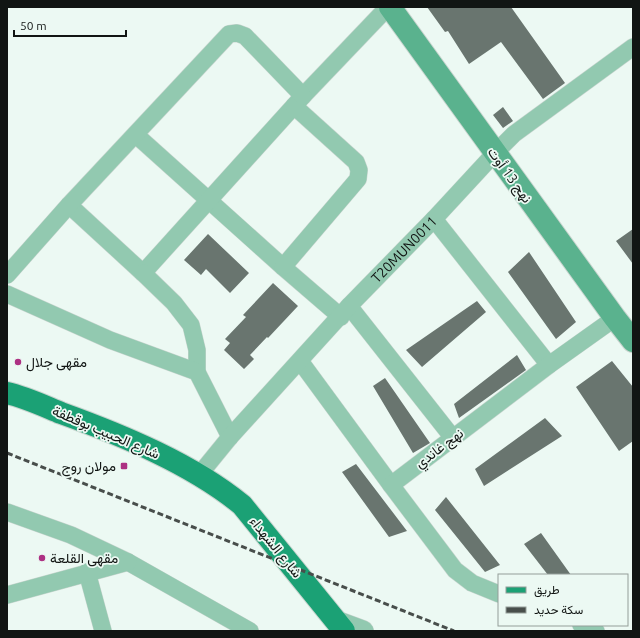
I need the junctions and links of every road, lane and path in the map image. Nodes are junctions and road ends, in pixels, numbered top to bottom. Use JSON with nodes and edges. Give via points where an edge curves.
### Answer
{"nodes":[{"id":1,"x":389,"y":7,"type":"edge"},
{"id":2,"x":633,"y":47,"type":"edge"},
{"id":3,"x":298,"y":101,"type":"junction"},
{"id":4,"x":136,"y":135,"type":"junction"},
{"id":5,"x":495,"y":153,"type":"junction"},
{"id":6,"x":208,"y":200,"type":"junction"},
{"id":7,"x":69,"y":205,"type":"junction"},
{"id":8,"x":434,"y":219,"type":"junction"},
{"id":9,"x":283,"y":267,"type":"junction"},
{"id":10,"x":142,"y":273,"type":"junction"},
{"id":11,"x":7,"y":275,"type":"edge"},
{"id":12,"x":7,"y":294,"type":"edge"},
{"id":13,"x":345,"y":312,"type":"junction"},
{"id":14,"x":615,"y":318,"type":"junction"},
{"id":15,"x":633,"y":341,"type":"edge"},
{"id":16,"x":300,"y":361,"type":"junction"},
{"id":17,"x":549,"y":365,"type":"junction"},
{"id":18,"x":197,"y":372,"type":"junction"},
{"id":19,"x":8,"y":392,"type":"edge"},
{"id":20,"x":230,"y":438,"type":"junction"},
{"id":21,"x":453,"y":438,"type":"junction"},
{"id":22,"x":198,"y":475,"type":"junction"},
{"id":23,"x":391,"y":485,"type":"junction"},
{"id":24,"x":7,"y":512,"type":"edge"},
{"id":25,"x":128,"y":562,"type":"junction"},
{"id":26,"x":87,"y":572,"type":"junction"},
{"id":27,"x":498,"y":594,"type":"edge"},
{"id":28,"x":7,"y":595,"type":"edge"},
{"id":29,"x":340,"y":626,"type":"edge"},
{"id":30,"x":584,"y":626,"type":"edge"},
{"id":31,"x":103,"y":631,"type":"edge"},
{"id":32,"x":250,"y":631,"type":"edge"},
{"id":33,"x":363,"y":631,"type":"edge"},
{"id":34,"x":596,"y":631,"type":"edge"}],
"edges":[{"from":1,"to":3,"type":"street"},
{"from":1,"to":5,"type":"main road","name":"نهج 13 أوت"},
{"from":2,"to":5,"type":"street","name":"T20MUN0011","via":[[514,134]]},
{"from":3,"to":4,"type":"street","via":[[245,36],[229,34]]},
{"from":3,"to":6,"type":"street"},
{"from":3,"to":9,"type":"street","via":[[356,162],[359,170],[358,179]]},
{"from":4,"to":6,"type":"street"},
{"from":4,"to":7,"type":"street"},
{"from":5,"to":8,"type":"street","name":"T20MUN0011"},
{"from":5,"to":14,"type":"main road","name":"نهج 13 أوت"},
{"from":6,"to":9,"type":"street"},
{"from":6,"to":10,"type":"street"},
{"from":7,"to":10,"type":"street"},
{"from":7,"to":11,"type":"street"},
{"from":8,"to":13,"type":"street","name":"T20MUN0011"},
{"from":8,"to":17,"type":"street"},
{"from":9,"to":13,"type":"street"},
{"from":10,"to":18,"type":"street","via":[[174,303],[191,325]]},
{"from":12,"to":18,"type":"street","via":[[110,340]]},
{"from":13,"to":16,"type":"street","name":"T20MUN0011"},
{"from":13,"to":21,"type":"street"},
{"from":14,"to":15,"type":"main road","name":"نهج 13 أوت"},
{"from":14,"to":17,"type":"street","name":"نهج غاندي"},
{"from":16,"to":20,"type":"street","name":"T20MUN0011"},
{"from":16,"to":23,"type":"street"},
{"from":17,"to":21,"type":"street","name":"نهج غاندي"},
{"from":18,"to":20,"type":"street"},
{"from":19,"to":22,"type":"main road","name":"شارع الحبيب بوقطفة","via":[[102,428],[150,449]]},
{"from":20,"to":22,"type":"street","name":"T20MUN0011"},
{"from":21,"to":23,"type":"street","name":"نهج غاندي"},
{"from":22,"to":29,"type":"main road","name":"شارع الشهداء","via":[[228,493],[242,505]]},
{"from":23,"to":27,"type":"street","via":[[455,570],[472,583]]},
{"from":24,"to":25,"type":"street","via":[[71,535]]},
{"from":25,"to":26,"type":"street"},
{"from":25,"to":32,"type":"street"},
{"from":26,"to":28,"type":"street"},
{"from":26,"to":31,"type":"street"},
{"from":29,"to":33,"type":"street"},
{"from":30,"to":34,"type":"street"}]}
